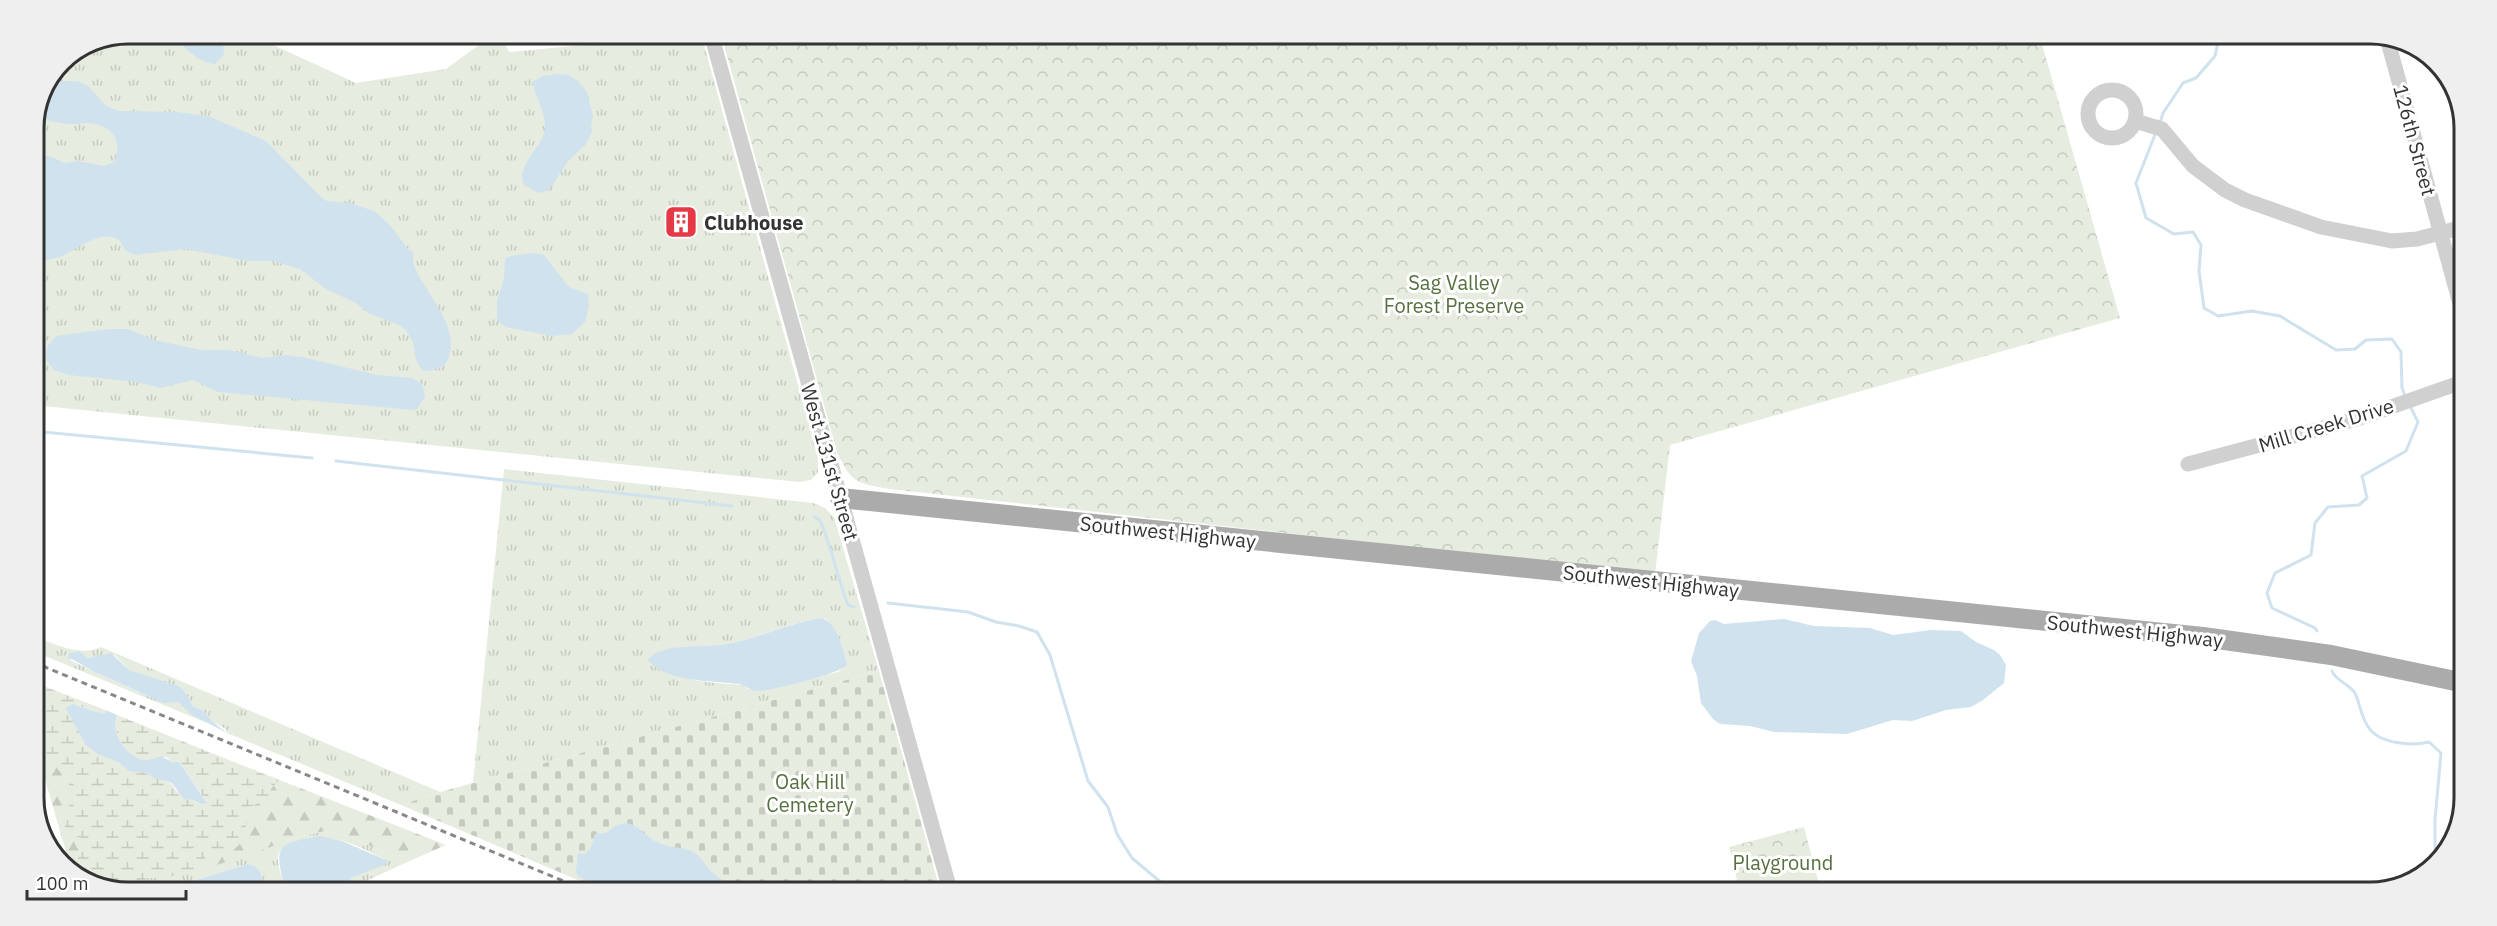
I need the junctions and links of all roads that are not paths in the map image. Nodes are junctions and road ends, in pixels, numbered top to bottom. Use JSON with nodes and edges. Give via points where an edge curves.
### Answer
{"nodes":[{"id":1,"x":714,"y":44,"type":"edge"},
{"id":2,"x":2389,"y":46,"type":"edge"},
{"id":3,"x":2149,"y":125,"type":"dead end"},
{"id":4,"x":2453,"y":230,"type":"edge"},
{"id":5,"x":2440,"y":234,"type":"junction"},
{"id":6,"x":2453,"y":280,"type":"edge"},
{"id":7,"x":2453,"y":385,"type":"edge"},
{"id":8,"x":2188,"y":464,"type":"dead end"},
{"id":9,"x":840,"y":498,"type":"junction"},
{"id":10,"x":2454,"y":681,"type":"edge"},
{"id":11,"x":948,"y":883,"type":"edge"}],
"edges":[{"from":1,"to":9,"type":"street","name":"West 131st Street"},
{"from":2,"to":5,"type":"street","name":"126th Street"},
{"from":3,"to":5,"type":"street","via":[[2211,181],[2257,204],[2321,227],[2392,241]]},
{"from":4,"to":5,"type":"street"},
{"from":5,"to":6,"type":"street","name":"126th Street"},
{"from":7,"to":8,"type":"street","name":"Mill Creek Drive","via":[[2357,419]]},
{"from":9,"to":10,"type":"main road","name":"Southwest Highway","via":[[2203,637],[2331,655]]},
{"from":9,"to":11,"type":"street","name":"West 131st Street"}]}
